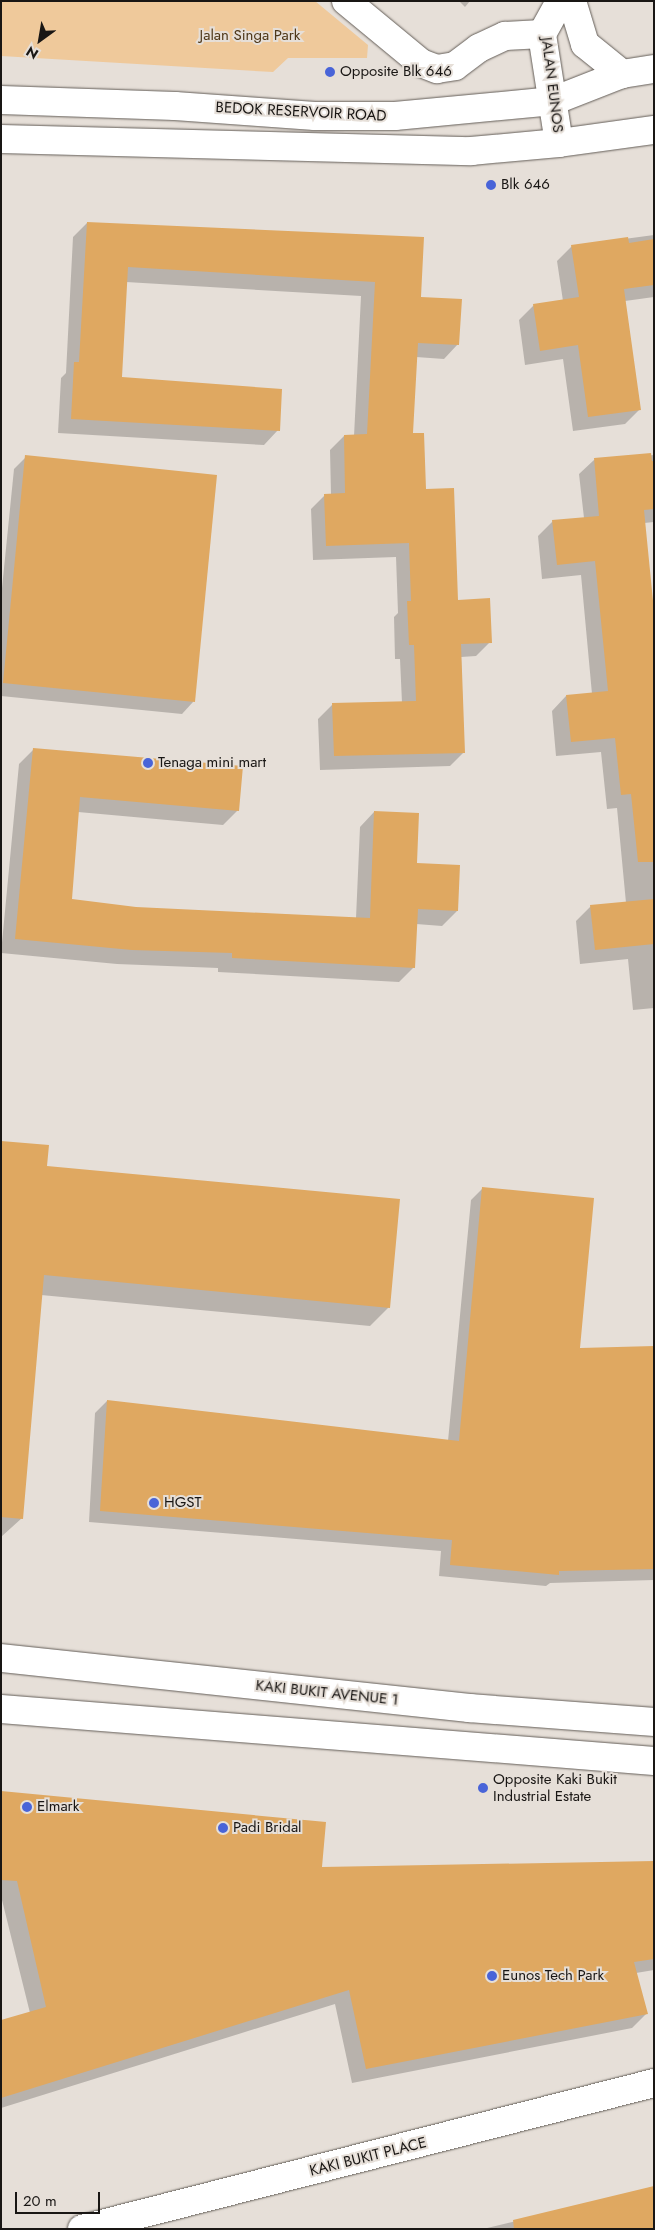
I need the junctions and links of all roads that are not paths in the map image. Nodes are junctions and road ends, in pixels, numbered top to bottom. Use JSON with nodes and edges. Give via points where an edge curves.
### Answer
{"nodes":[{"id":1,"x":346,"y":1,"type":"edge"},
{"id":2,"x":560,"y":1,"type":"edge"},
{"id":3,"x":572,"y":1,"type":"edge"},
{"id":4,"x":542,"y":34,"type":"junction"},
{"id":5,"x":654,"y":69,"type":"edge"},
{"id":6,"x":622,"y":74,"type":"junction"},
{"id":7,"x":1,"y":100,"type":"edge"},
{"id":8,"x":553,"y":101,"type":"junction"},
{"id":9,"x":654,"y":130,"type":"edge"},
{"id":10,"x":1,"y":139,"type":"edge"},
{"id":11,"x":559,"y":143,"type":"junction"},
{"id":12,"x":1,"y":1658,"type":"edge"},
{"id":13,"x":1,"y":1709,"type":"edge"},
{"id":14,"x":654,"y":1722,"type":"edge"},
{"id":15,"x":654,"y":1760,"type":"edge"},
{"id":16,"x":654,"y":2083,"type":"edge"},
{"id":17,"x":82,"y":2229,"type":"edge"}],
"edges":[{"from":1,"to":4,"type":"main road","via":[[421,63],[437,68],[455,66],[479,48],[505,36]]},
{"from":2,"to":4,"type":"main road","name":"JALAN EUNOS"},
{"from":3,"to":6,"type":"main road","via":[[586,44]]},
{"from":4,"to":8,"type":"main road","name":"JALAN EUNOS"},
{"from":5,"to":6,"type":"main road","name":"BEDOK RESERVOIR ROAD"},
{"from":6,"to":8,"type":"main road","name":"BEDOK RESERVOIR ROAD"},
{"from":7,"to":8,"type":"main road","name":"BEDOK RESERVOIR ROAD","via":[[174,106],[315,116],[386,116]]},
{"from":8,"to":11,"type":"main road","name":"JALAN EUNOS"},
{"from":9,"to":11,"type":"main road"},
{"from":10,"to":11,"type":"main road","via":[[472,150]]},
{"from":12,"to":14,"type":"main road","name":"KAKI BUKIT AVENUE 1","via":[[469,1708]]},
{"from":13,"to":15,"type":"main road"},
{"from":16,"to":17,"type":"main road","name":"KAKI BUKIT PLACE"}]}
